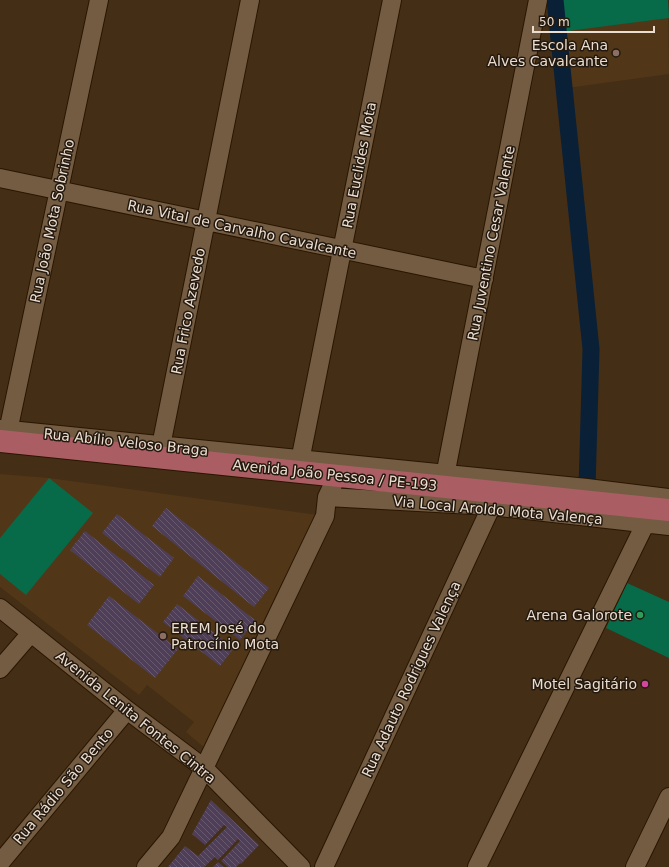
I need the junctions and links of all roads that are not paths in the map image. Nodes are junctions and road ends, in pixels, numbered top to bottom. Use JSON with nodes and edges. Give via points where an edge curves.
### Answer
{"nodes":[{"id":1,"x":99,"y":0,"type":"edge"},
{"id":2,"x":250,"y":0,"type":"edge"},
{"id":3,"x":392,"y":0,"type":"edge"},
{"id":4,"x":538,"y":0,"type":"edge"},
{"id":5,"x":0,"y":178,"type":"edge"},
{"id":6,"x":59,"y":191,"type":"junction"},
{"id":7,"x":206,"y":221,"type":"junction"},
{"id":8,"x":342,"y":250,"type":"junction"},
{"id":9,"x":484,"y":279,"type":"junction"},
{"id":10,"x":4,"y":435,"type":"edge"},
{"id":11,"x":160,"y":451,"type":"junction"},
{"id":12,"x":300,"y":465,"type":"junction"},
{"id":13,"x":337,"y":476,"type":"junction"},
{"id":14,"x":444,"y":480,"type":"junction"},
{"id":15,"x":327,"y":497,"type":"junction"},
{"id":16,"x":495,"y":499,"type":"junction"},
{"id":17,"x":659,"y":510,"type":"edge"},
{"id":18,"x":669,"y":526,"type":"edge"},
{"id":19,"x":0,"y":608,"type":"edge"},
{"id":20,"x":31,"y":633,"type":"junction"},
{"id":21,"x":0,"y":669,"type":"edge"},
{"id":22,"x":126,"y":710,"type":"junction"},
{"id":23,"x":204,"y":768,"type":"junction"},
{"id":24,"x":669,"y":797,"type":"edge"},
{"id":25,"x":0,"y":863,"type":"edge"},
{"id":26,"x":146,"y":867,"type":"edge"},
{"id":27,"x":301,"y":867,"type":"edge"},
{"id":28,"x":324,"y":867,"type":"edge"},
{"id":29,"x":477,"y":867,"type":"edge"},
{"id":30,"x":635,"y":867,"type":"edge"}],
"edges":[{"from":1,"to":6,"type":"street","name":"Rua João Mota Sobrinho"},
{"from":2,"to":7,"type":"street","name":"Rua Frico Azevedo"},
{"from":3,"to":8,"type":"street","name":"Rua Euclides Mota"},
{"from":4,"to":9,"type":"street","name":"Rua Juventino Cesar Valente"},
{"from":5,"to":6,"type":"street","name":"Rua Vital de Carvalho Cavalcante"},
{"from":6,"to":7,"type":"street","name":"Rua Vital de Carvalho Cavalcante"},
{"from":6,"to":10,"type":"street","name":"Rua João Mota Sobrinho"},
{"from":7,"to":8,"type":"street","name":"Rua Vital de Carvalho Cavalcante"},
{"from":7,"to":11,"type":"street","name":"Rua Frico Azevedo"},
{"from":8,"to":9,"type":"street","name":"Rua Vital de Carvalho Cavalcante"},
{"from":8,"to":12,"type":"street","name":"Rua Euclides Mota"},
{"from":9,"to":14,"type":"street","name":"Rua Juventino Cesar Valente"},
{"from":10,"to":11,"type":"main road","name":"Avenida João Pessoa / PE-193"},
{"from":11,"to":12,"type":"main road","name":"Avenida João Pessoa / PE-193"},
{"from":12,"to":13,"type":"main road","name":"Avenida João Pessoa / PE-193"},
{"from":12,"to":14,"type":"street"},
{"from":13,"to":14,"type":"main road","name":"Avenida João Pessoa / PE-193"},
{"from":13,"to":15,"type":"street"},
{"from":14,"to":16,"type":"main road","name":"Avenida João Pessoa / PE-193"},
{"from":14,"to":17,"type":"street","via":[[587,488]]},
{"from":15,"to":16,"type":"street","name":"Via Local Aroldo Mota Valença"},
{"from":15,"to":23,"type":"street","via":[[324,516]]},
{"from":16,"to":17,"type":"main road","name":"Avenida João Pessoa / PE-193"},
{"from":16,"to":28,"type":"street","name":"Rua Adauto Rodrigues Valença"},
{"from":17,"to":18,"type":"street"},
{"from":17,"to":29,"type":"street"},
{"from":19,"to":20,"type":"street","name":"Avenida Lenita Fontes Cintra"},
{"from":20,"to":21,"type":"street"},
{"from":20,"to":22,"type":"street","name":"Avenida Lenita Fontes Cintra"},
{"from":22,"to":23,"type":"street","name":"Avenida Lenita Fontes Cintra"},
{"from":22,"to":25,"type":"street","name":"Rua Rádio São Bento"},
{"from":23,"to":26,"type":"street","via":[[171,837]]},
{"from":23,"to":27,"type":"street","name":"Avenida Lenita Fontes Cintra"},
{"from":24,"to":30,"type":"street"}]}
